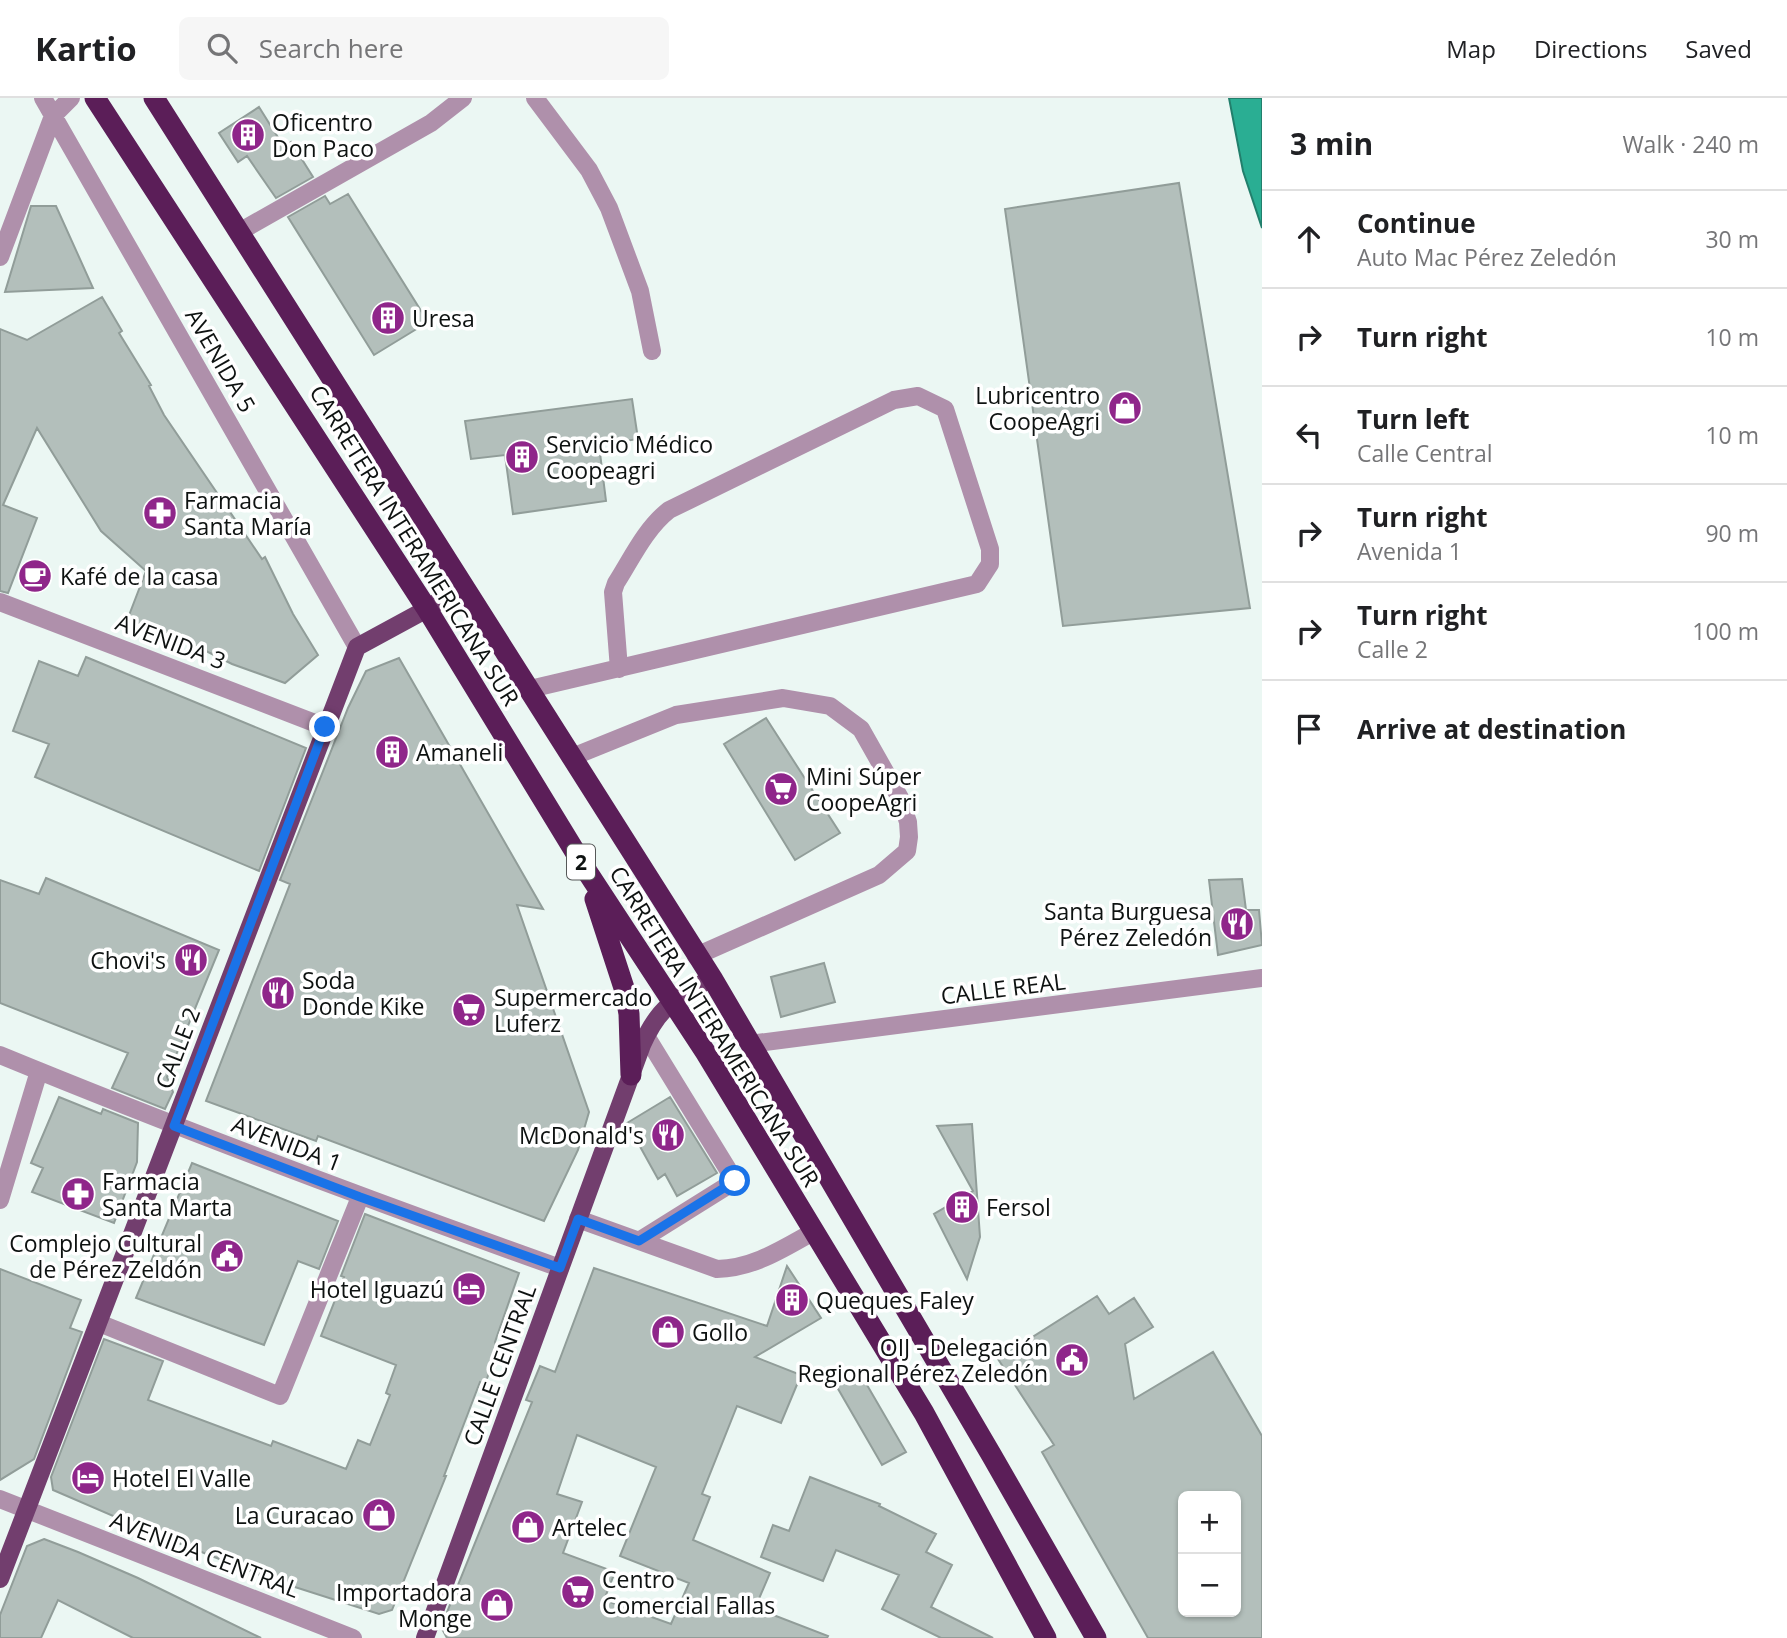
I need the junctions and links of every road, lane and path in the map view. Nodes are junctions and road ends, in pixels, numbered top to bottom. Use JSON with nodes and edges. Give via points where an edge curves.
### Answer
{"nodes":[{"id":1,"x":43,"y":98,"type":"edge"},
{"id":2,"x":71,"y":98,"type":"edge"},
{"id":3,"x":95,"y":98,"type":"edge"},
{"id":4,"x":154,"y":98,"type":"edge"},
{"id":5,"x":463,"y":98,"type":"edge"},
{"id":6,"x":535,"y":98,"type":"edge"},
{"id":7,"x":53,"y":116,"type":"junction"},
{"id":8,"x":239,"y":232,"type":"junction"},
{"id":9,"x":0,"y":257,"type":"edge"},
{"id":10,"x":652,"y":351,"type":"dead end"},
{"id":11,"x":462,"y":585,"type":"junction"},
{"id":12,"x":0,"y":602,"type":"edge"},
{"id":13,"x":427,"y":609,"type":"junction"},
{"id":14,"x":357,"y":647,"type":"junction"},
{"id":15,"x":619,"y":669,"type":"junction"},
{"id":16,"x":530,"y":689,"type":"junction"},
{"id":17,"x":325,"y":727,"type":"junction"},
{"id":18,"x":572,"y":757,"type":"junction"},
{"id":19,"x":588,"y":873,"type":"junction"},
{"id":20,"x":696,"y":956,"type":"junction"},
{"id":21,"x":712,"y":978,"type":"junction"},
{"id":22,"x":1262,"y":978,"type":"edge"},
{"id":23,"x":670,"y":1001,"type":"junction"},
{"id":24,"x":646,"y":1036,"type":"junction"},
{"id":25,"x":750,"y":1044,"type":"junction"},
{"id":26,"x":0,"y":1055,"type":"edge"},
{"id":27,"x":39,"y":1071,"type":"junction"},
{"id":28,"x":631,"y":1075,"type":"junction"},
{"id":29,"x":174,"y":1126,"type":"junction"},
{"id":30,"x":360,"y":1197,"type":"junction"},
{"id":31,"x":0,"y":1200,"type":"edge"},
{"id":32,"x":578,"y":1219,"type":"junction"},
{"id":33,"x":813,"y":1232,"type":"junction"},
{"id":34,"x":639,"y":1241,"type":"junction"},
{"id":35,"x":560,"y":1268,"type":"junction"},
{"id":36,"x":99,"y":1323,"type":"junction"},
{"id":37,"x":0,"y":1499,"type":"edge"},
{"id":38,"x":26,"y":1510,"type":"junction"},
{"id":39,"x":0,"y":1579,"type":"edge"},
{"id":40,"x":353,"y":1638,"type":"edge"},
{"id":41,"x":425,"y":1638,"type":"edge"},
{"id":42,"x":1046,"y":1638,"type":"edge"},
{"id":43,"x":1096,"y":1638,"type":"edge"}],
"edges":[{"from":1,"to":7,"type":"street","name":"AVENIDA 5"},
{"from":2,"to":7,"type":"street"},
{"from":3,"to":13,"type":"highway","name":"CARRETERA INTERAMERICANA SUR","number":"2"},
{"from":4,"to":8,"type":"highway","name":"CARRETERA INTERAMERICANA SUR","number":"2"},
{"from":5,"to":8,"type":"street","via":[[431,123]]},
{"from":6,"to":10,"type":"street","via":[[589,170],[609,208],[640,290]]},
{"from":7,"to":9,"type":"street"},
{"from":7,"to":14,"type":"street","name":"AVENIDA 5"},
{"from":8,"to":11,"type":"highway","name":"CARRETERA INTERAMERICANA SUR","number":"2"},
{"from":11,"to":13,"type":"main road"},
{"from":11,"to":16,"type":"highway","name":"CARRETERA INTERAMERICANA SUR","number":"2"},
{"from":12,"to":17,"type":"street","name":"AVENIDA 3"},
{"from":13,"to":14,"type":"main road"},
{"from":13,"to":19,"type":"highway","name":"CARRETERA INTERAMERICANA SUR","number":"2"},
{"from":14,"to":17,"type":"main road","name":"CALLE 2"},
{"from":15,"to":15,"type":"street","via":[[977,584],[989,564],[989,550],[945,409],[918,396],[894,400],[660,517],[613,592]]},
{"from":15,"to":16,"type":"street"},
{"from":16,"to":18,"type":"highway","name":"CARRETERA INTERAMERICANA SUR","number":"2"},
{"from":17,"to":29,"type":"main road","name":"CALLE 2"},
{"from":18,"to":20,"type":"highway","name":"CARRETERA INTERAMERICANA SUR","number":"2"},
{"from":18,"to":20,"type":"street","via":[[676,715],[783,698],[830,705],[861,729],[900,798],[908,822],[907,851],[879,875]]},
{"from":19,"to":23,"type":"highway","name":"CARRETERA INTERAMERICANA SUR","number":"2"},
{"from":19,"to":28,"type":"highway","via":[[625,990]]},
{"from":20,"to":21,"type":"highway","name":"CARRETERA INTERAMERICANA SUR","number":"2"},
{"from":21,"to":23,"type":"main road","name":"CALLE CENTRAL"},
{"from":21,"to":25,"type":"highway","name":"CARRETERA INTERAMERICANA SUR","number":"2"},
{"from":22,"to":25,"type":"street","name":"CALLE REAL"},
{"from":23,"to":24,"type":"main road","name":"CALLE CENTRAL"},
{"from":23,"to":33,"type":"highway","name":"CARRETERA INTERAMERICANA SUR","number":"2"},
{"from":24,"to":28,"type":"main road","name":"CALLE CENTRAL"},
{"from":24,"to":34,"type":"street","via":[[735,1181]]},
{"from":25,"to":43,"type":"highway","name":"CARRETERA INTERAMERICANA SUR","number":"2"},
{"from":26,"to":27,"type":"street","name":"AVENIDA 1"},
{"from":27,"to":29,"type":"street","name":"AVENIDA 1"},
{"from":27,"to":31,"type":"street"},
{"from":28,"to":32,"type":"main road","name":"CALLE CENTRAL"},
{"from":29,"to":30,"type":"street","name":"AVENIDA 1"},
{"from":29,"to":36,"type":"main road","name":"CALLE 2"},
{"from":30,"to":35,"type":"street","name":"AVENIDA 1"},
{"from":30,"to":36,"type":"street","via":[[280,1396]]},
{"from":32,"to":34,"type":"street"},
{"from":32,"to":35,"type":"main road","name":"CALLE CENTRAL"},
{"from":33,"to":34,"type":"street","via":[[754,1264],[734,1269],[717,1269]]},
{"from":33,"to":42,"type":"highway","name":"CARRETERA INTERAMERICANA SUR","number":"2","via":[[923,1413]]},
{"from":35,"to":41,"type":"main road","name":"CALLE CENTRAL"},
{"from":36,"to":38,"type":"main road","name":"CALLE 2"},
{"from":37,"to":38,"type":"street","name":"AVENIDA CENTRAL"},
{"from":38,"to":39,"type":"main road","name":"CALLE 2"},
{"from":38,"to":40,"type":"street","name":"AVENIDA CENTRAL"}]}
